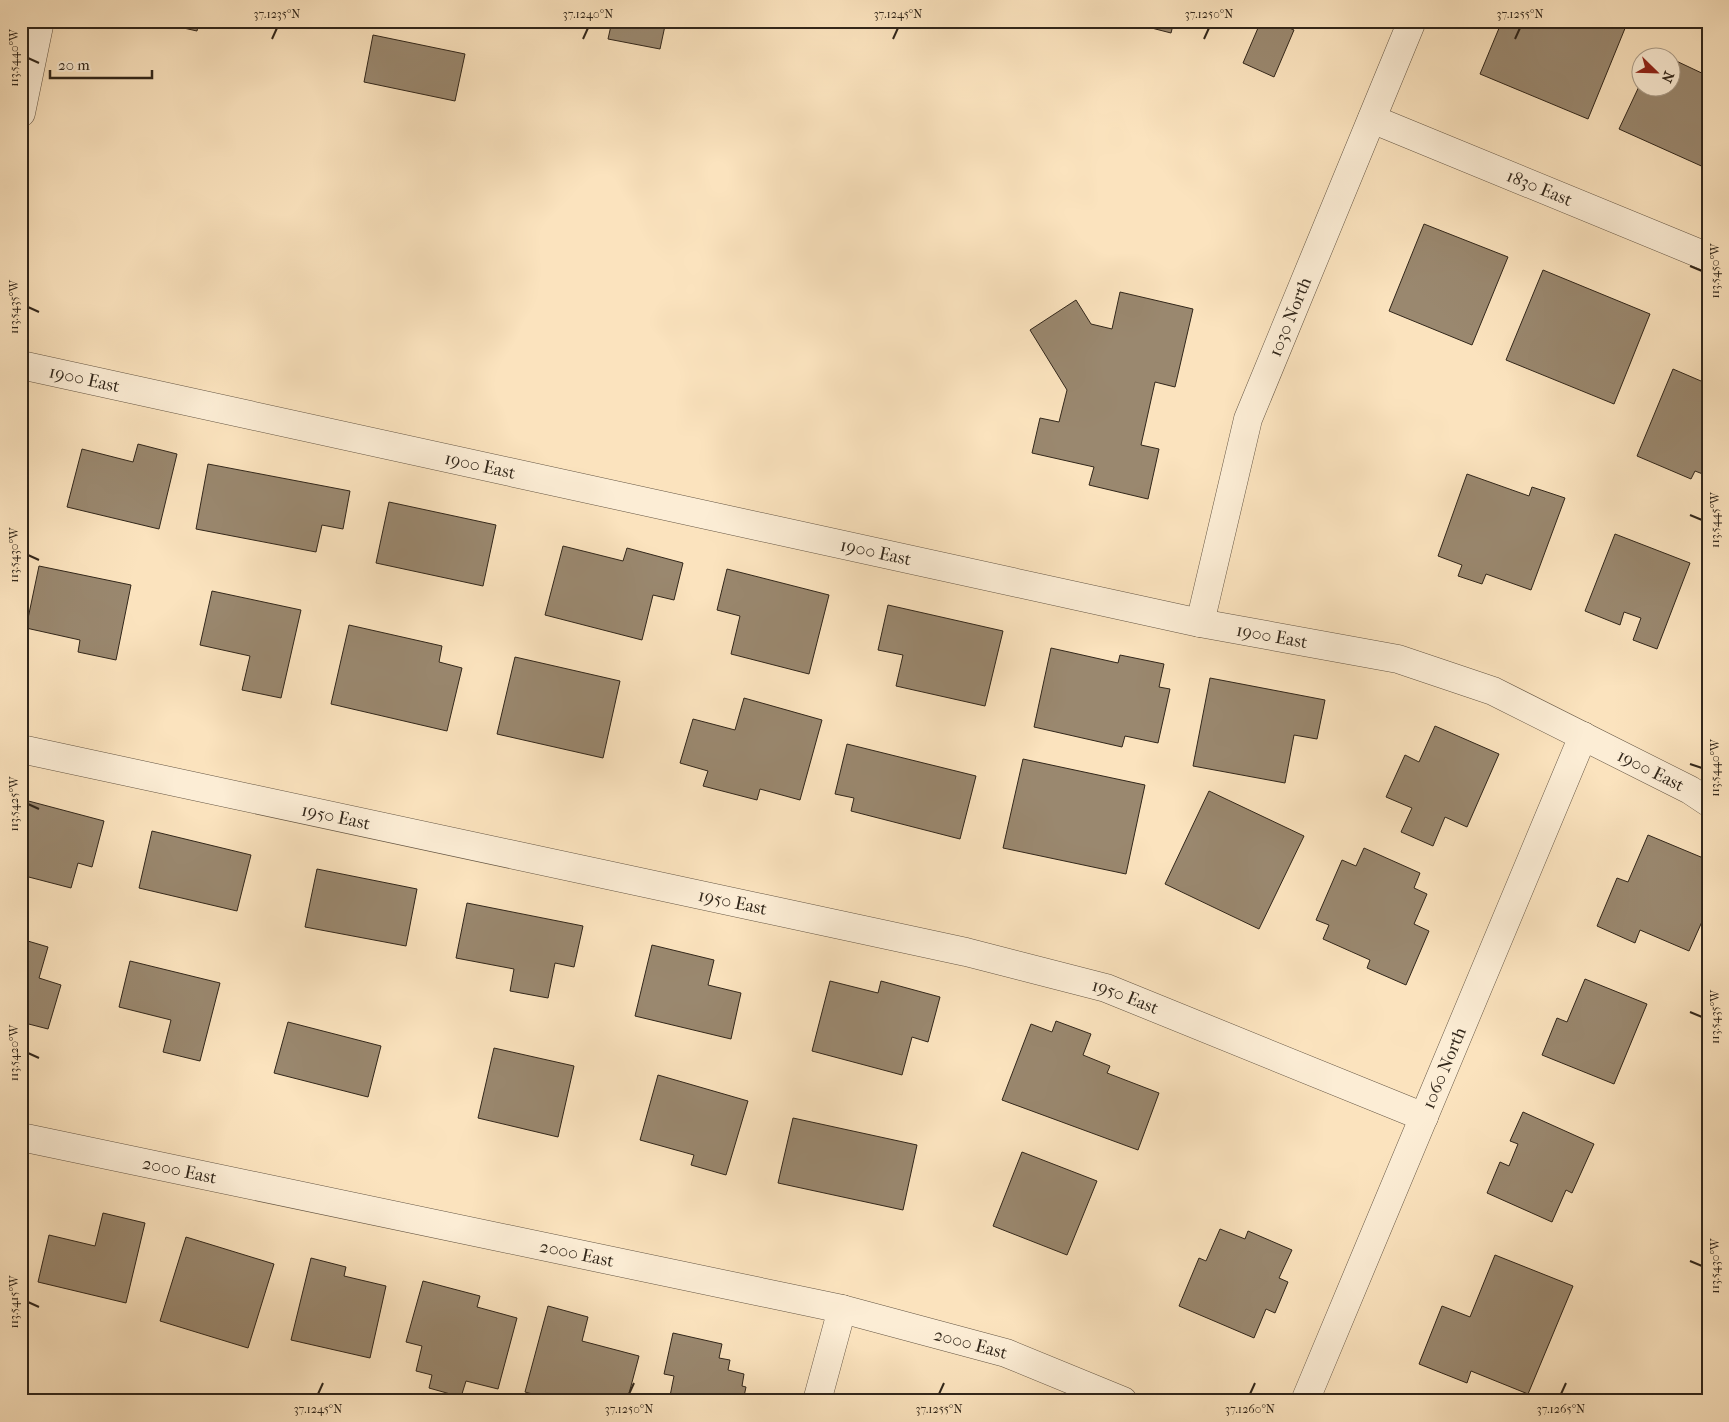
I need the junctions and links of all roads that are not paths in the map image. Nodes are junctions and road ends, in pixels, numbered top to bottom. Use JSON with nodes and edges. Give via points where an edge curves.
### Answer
{"nodes":[{"id":1,"x":40,"y":21,"type":"edge"},
{"id":2,"x":1412,"y":21,"type":"edge"},
{"id":3,"x":21,"y":113,"type":"edge"},
{"id":4,"x":1372,"y":119,"type":"junction"},
{"id":5,"x":1708,"y":257,"type":"edge"},
{"id":6,"x":21,"y":365,"type":"edge"},
{"id":7,"x":1200,"y":623,"type":"junction"},
{"id":8,"x":1583,"y":736,"type":"junction"},
{"id":9,"x":21,"y":749,"type":"edge"},
{"id":10,"x":1708,"y":802,"type":"edge"},
{"id":11,"x":1424,"y":1117,"type":"junction"},
{"id":12,"x":21,"y":1137,"type":"edge"},
{"id":13,"x":842,"y":1309,"type":"junction"},
{"id":14,"x":817,"y":1401,"type":"edge"},
{"id":15,"x":1123,"y":1401,"type":"edge"},
{"id":16,"x":1305,"y":1401,"type":"edge"}],
"edges":[{"from":1,"to":3,"type":"street"},
{"from":2,"to":4,"type":"street","name":"1030 North"},
{"from":4,"to":5,"type":"street","name":"1830 East"},
{"from":4,"to":7,"type":"street","name":"1030 North","via":[[1248,420]]},
{"from":6,"to":7,"type":"street","name":"1900 East"},
{"from":7,"to":8,"type":"street","name":"1900 East","via":[[1398,659],[1493,691]]},
{"from":8,"to":10,"type":"street","name":"1900 East"},
{"from":8,"to":11,"type":"street","name":"1060 North"},
{"from":9,"to":11,"type":"street","name":"1950 East","via":[[966,952],[1106,988]]},
{"from":11,"to":16,"type":"street","name":"1060 North"},
{"from":12,"to":13,"type":"street","name":"2000 East"},
{"from":13,"to":14,"type":"street"},
{"from":13,"to":15,"type":"street","name":"2000 East","via":[[1006,1353]]}]}
